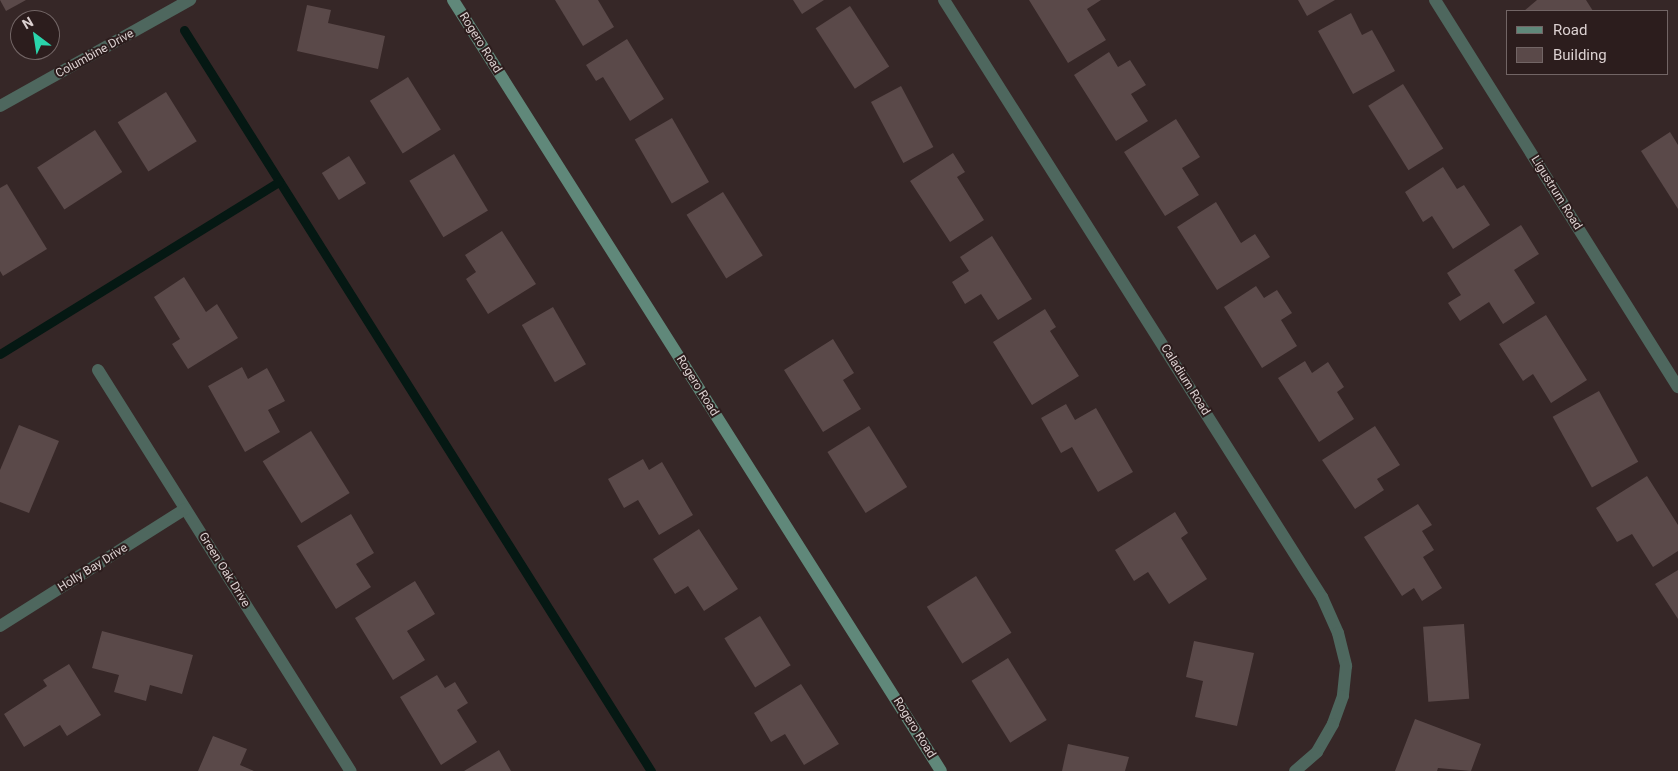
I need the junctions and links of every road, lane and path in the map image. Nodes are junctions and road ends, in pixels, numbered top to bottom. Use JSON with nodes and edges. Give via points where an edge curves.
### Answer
{"nodes":[{"id":1,"x":190,"y":0,"type":"edge"},
{"id":2,"x":453,"y":0,"type":"edge"},
{"id":3,"x":944,"y":0,"type":"edge"},
{"id":4,"x":1435,"y":0,"type":"edge"},
{"id":5,"x":0,"y":106,"type":"edge"},
{"id":6,"x":98,"y":370,"type":"dead end"},
{"id":7,"x":1678,"y":387,"type":"edge"},
{"id":8,"x":185,"y":509,"type":"junction"},
{"id":9,"x":0,"y":626,"type":"edge"},
{"id":10,"x":351,"y":771,"type":"edge"},
{"id":11,"x":941,"y":771,"type":"edge"},
{"id":12,"x":1295,"y":771,"type":"edge"}],
"edges":[{"from":1,"to":5,"type":"street","name":"Columbine Drive"},
{"from":2,"to":11,"type":"main road","name":"Rogero Road"},
{"from":3,"to":12,"type":"street","name":"Caladium Road","via":[[1322,597],[1338,633],[1346,666],[1344,696],[1333,724],[1316,752]]},
{"from":4,"to":7,"type":"street","name":"Ligustrum Road"},
{"from":6,"to":8,"type":"street","name":"Green Oak Drive"},
{"from":8,"to":9,"type":"street","name":"Holly Bay Drive"},
{"from":8,"to":10,"type":"street","name":"Green Oak Drive"}]}
